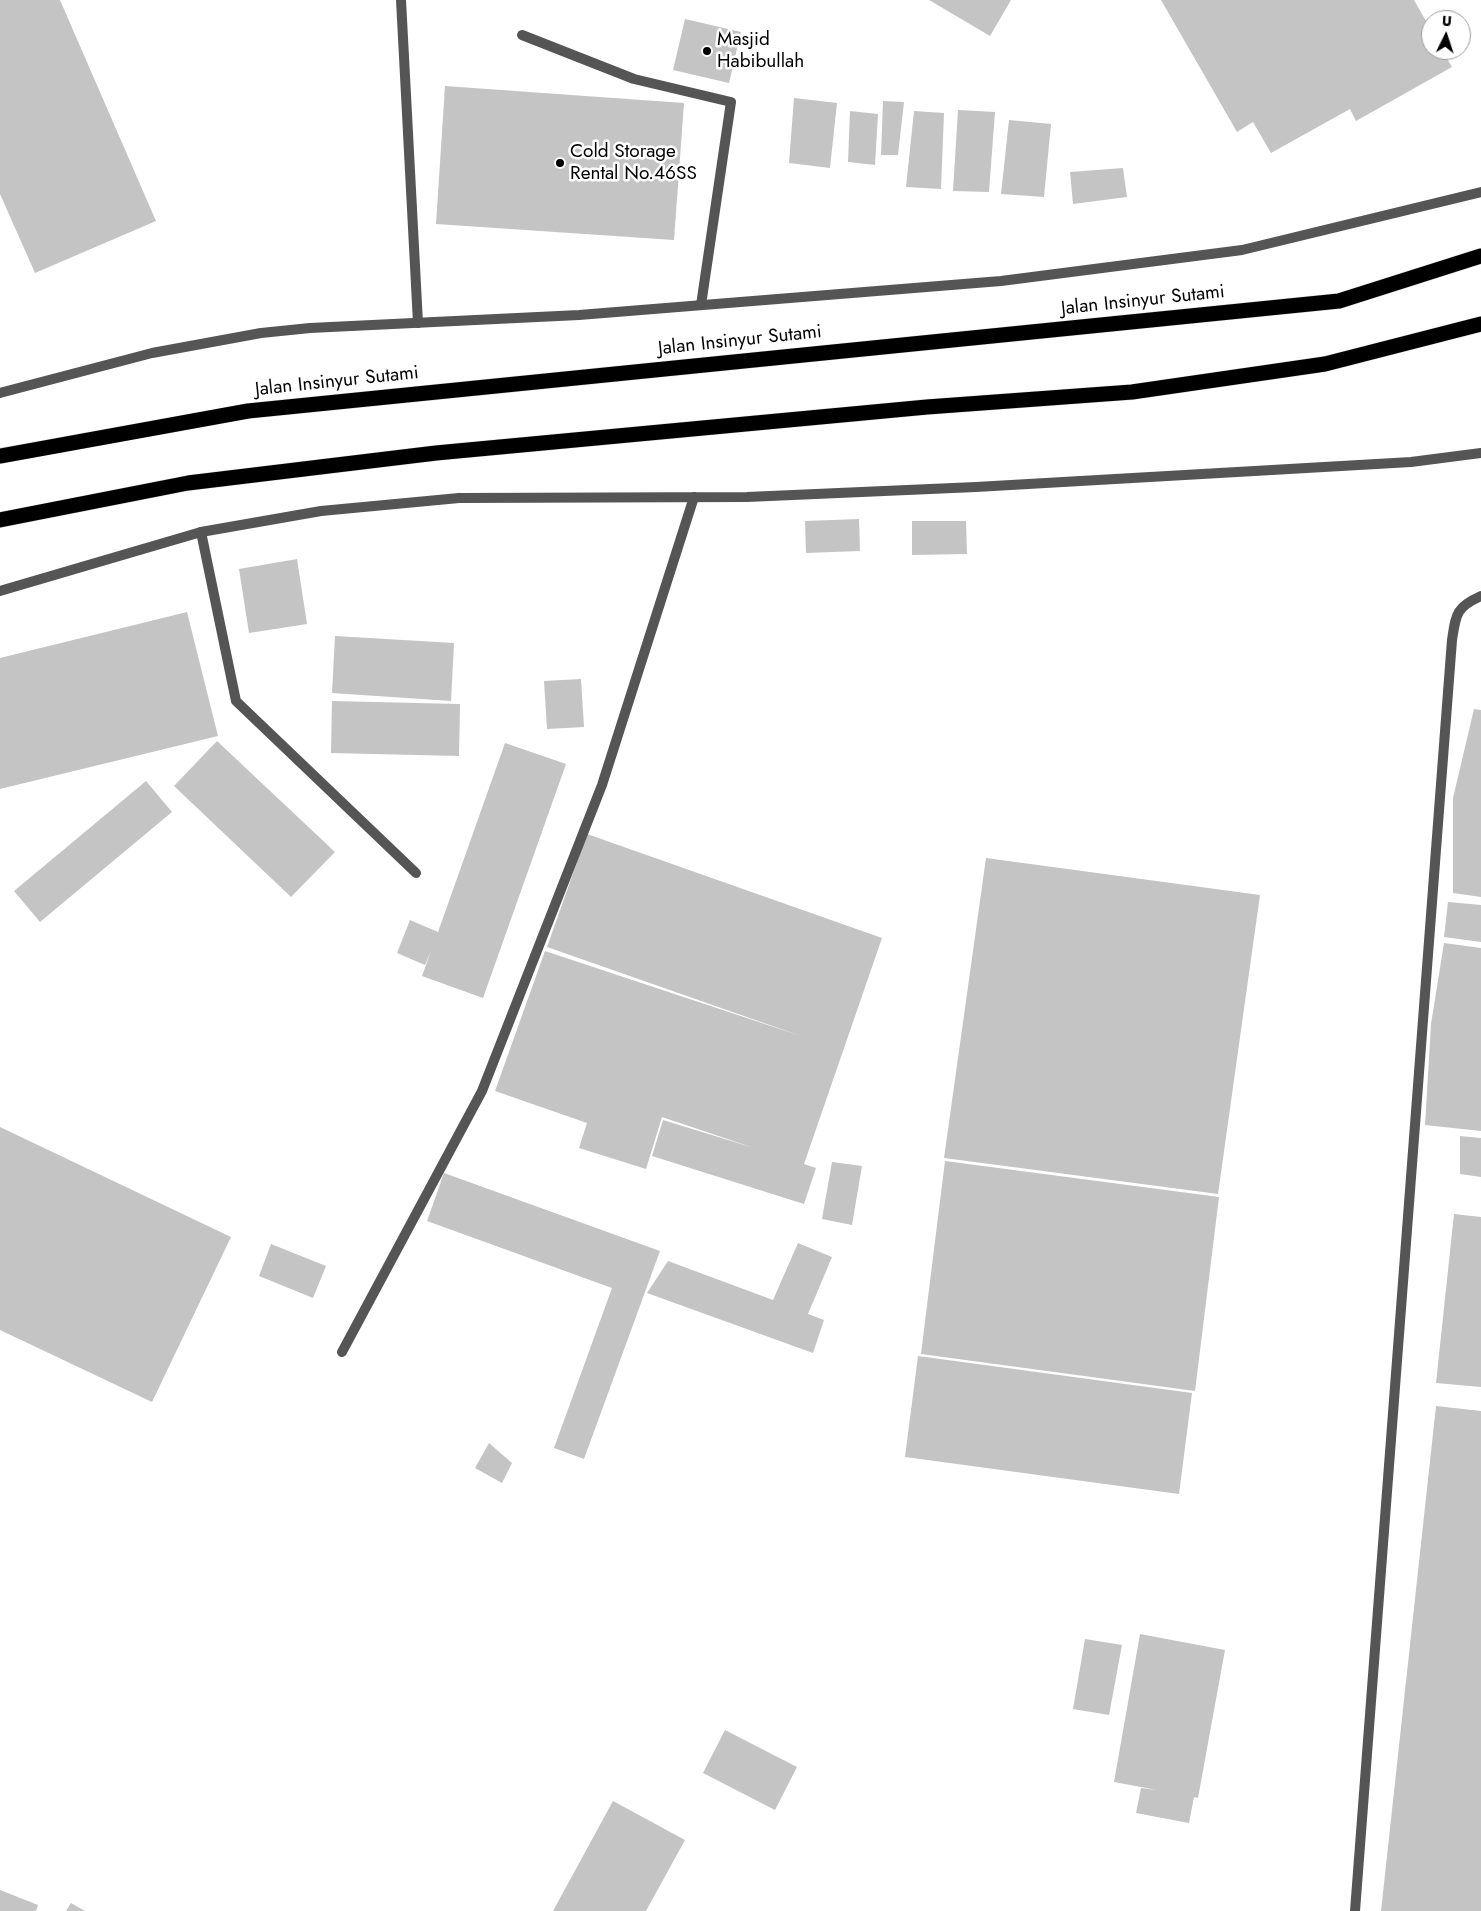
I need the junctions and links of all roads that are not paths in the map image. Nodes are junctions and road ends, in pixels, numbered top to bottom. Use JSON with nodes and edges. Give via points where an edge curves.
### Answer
{"nodes":[{"id":1,"x":401,"y":0,"type":"edge"},
{"id":2,"x":522,"y":35,"type":"dead end"},
{"id":3,"x":1481,"y":192,"type":"edge"},
{"id":4,"x":1481,"y":256,"type":"edge"},
{"id":5,"x":701,"y":305,"type":"junction"},
{"id":6,"x":418,"y":323,"type":"junction"},
{"id":7,"x":1481,"y":324,"type":"edge"},
{"id":8,"x":0,"y":393,"type":"edge"},
{"id":9,"x":1481,"y":453,"type":"edge"},
{"id":10,"x":0,"y":456,"type":"edge"},
{"id":11,"x":694,"y":497,"type":"junction"},
{"id":12,"x":0,"y":520,"type":"edge"},
{"id":13,"x":201,"y":532,"type":"junction"},
{"id":14,"x":0,"y":591,"type":"edge"},
{"id":15,"x":1481,"y":596,"type":"edge"},
{"id":16,"x":416,"y":873,"type":"dead end"},
{"id":17,"x":342,"y":1352,"type":"dead end"},
{"id":18,"x":1355,"y":1911,"type":"edge"}],
"edges":[{"from":1,"to":6,"type":"street"},
{"from":2,"to":5,"type":"street","via":[[634,79],[731,102]]},
{"from":3,"to":5,"type":"street","via":[[1242,250],[1001,281]]},
{"from":4,"to":10,"type":"highway","name":"Jalan Insinyur Sutami","via":[[1339,301],[248,411]]},
{"from":5,"to":6,"type":"street"},
{"from":6,"to":8,"type":"street","via":[[261,333],[152,353]]},
{"from":7,"to":12,"type":"highway","via":[[1325,364],[1132,392],[927,407],[436,453],[188,483]]},
{"from":9,"to":11,"type":"street","via":[[1411,462],[976,488]]},
{"from":11,"to":13,"type":"street","via":[[459,498],[320,511]]},
{"from":11,"to":17,"type":"street","via":[[602,785],[482,1091]]},
{"from":13,"to":14,"type":"street"},
{"from":13,"to":16,"type":"street","via":[[236,701]]},
{"from":15,"to":18,"type":"street","via":[[1464,604],[1458,613],[1452,640]]}]}
